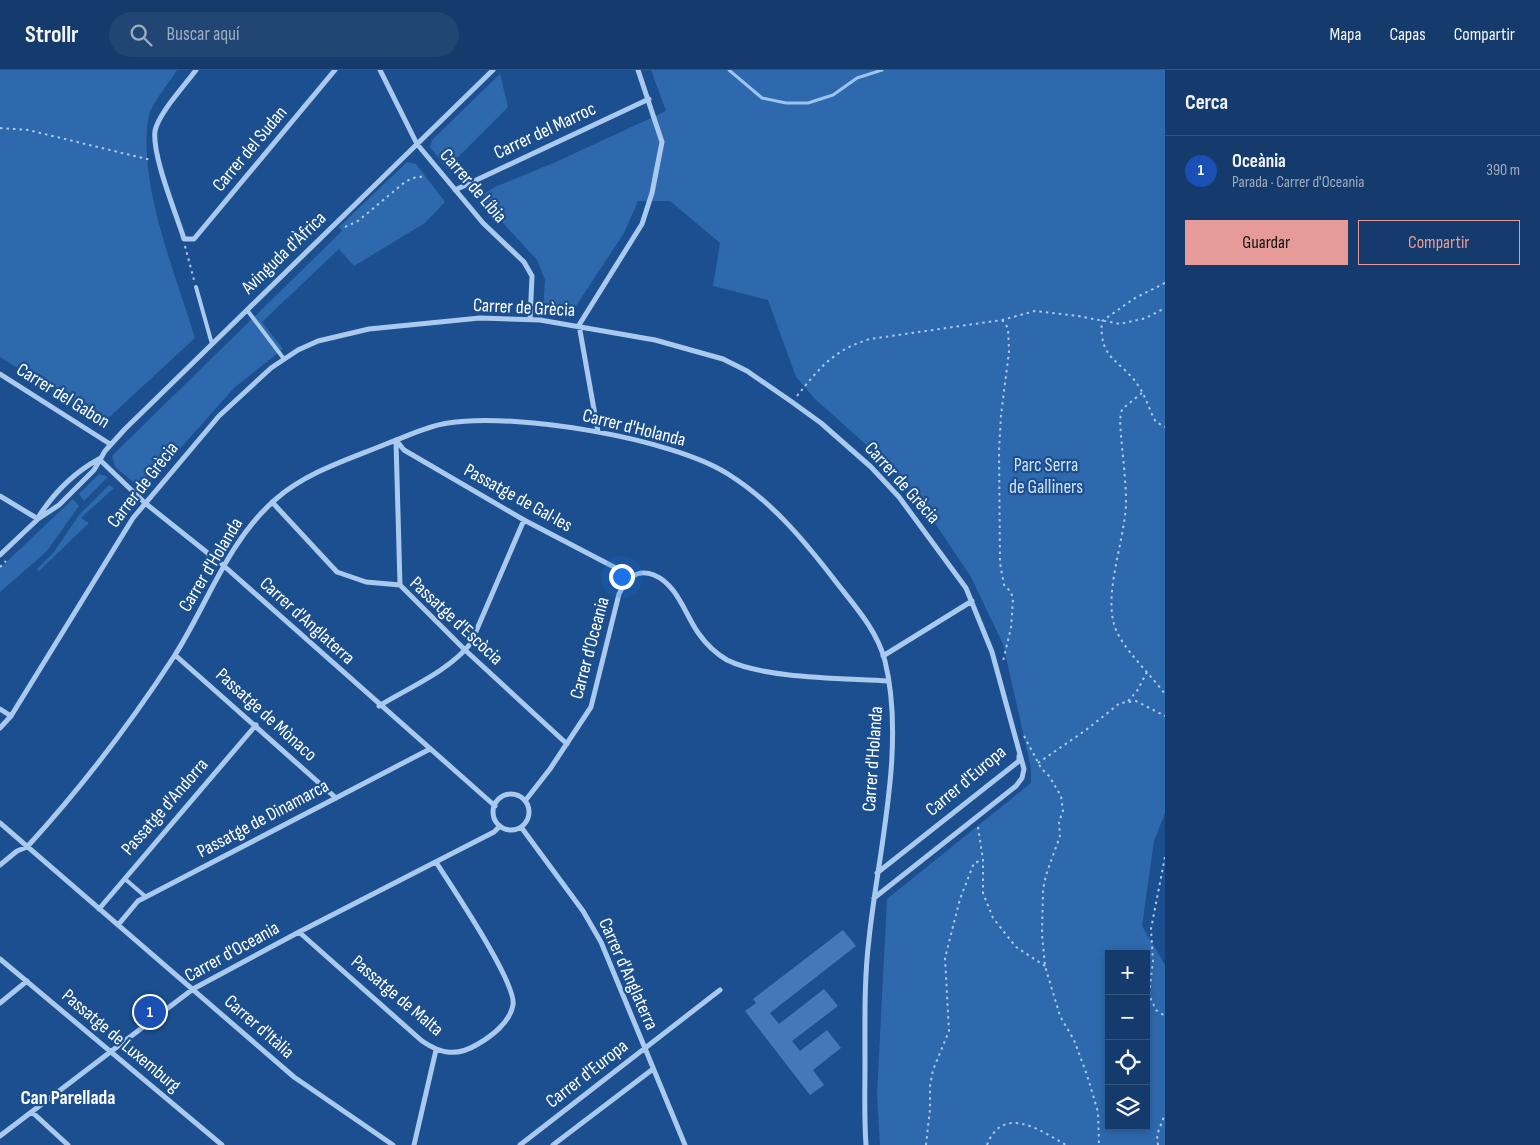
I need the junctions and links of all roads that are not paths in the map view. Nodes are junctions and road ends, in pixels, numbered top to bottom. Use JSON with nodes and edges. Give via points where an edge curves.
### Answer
{"nodes":[{"id":1,"x":196,"y":70,"type":"edge"},
{"id":2,"x":335,"y":70,"type":"edge"},
{"id":3,"x":380,"y":70,"type":"edge"},
{"id":4,"x":493,"y":70,"type":"edge"},
{"id":5,"x":638,"y":70,"type":"edge"},
{"id":6,"x":649,"y":99,"type":"junction"},
{"id":7,"x":417,"y":144,"type":"junction"},
{"id":8,"x":455,"y":190,"type":"junction"},
{"id":9,"x":196,"y":287,"type":"road end"},
{"id":10,"x":247,"y":310,"type":"junction"},
{"id":11,"x":530,"y":320,"type":"junction"},
{"id":12,"x":579,"y":325,"type":"junction"},
{"id":13,"x":212,"y":344,"type":"junction"},
{"id":14,"x":284,"y":359,"type":"junction"},
{"id":15,"x":0,"y":374,"type":"edge"},
{"id":16,"x":598,"y":432,"type":"junction"},
{"id":17,"x":396,"y":440,"type":"junction"},
{"id":18,"x":110,"y":444,"type":"junction"},
{"id":19,"x":99,"y":458,"type":"junction"},
{"id":20,"x":0,"y":496,"type":"edge"},
{"id":21,"x":272,"y":502,"type":"junction"},
{"id":22,"x":145,"y":503,"type":"junction"},
{"id":23,"x":38,"y":519,"type":"junction"},
{"id":24,"x":524,"y":520,"type":"junction"},
{"id":25,"x":0,"y":555,"type":"edge"},
{"id":26,"x":224,"y":566,"type":"junction"},
{"id":27,"x":628,"y":578,"type":"junction"},
{"id":28,"x":400,"y":585,"type":"junction"},
{"id":29,"x":972,"y":601,"type":"junction"},
{"id":30,"x":465,"y":650,"type":"junction"},
{"id":31,"x":175,"y":655,"type":"junction"},
{"id":32,"x":883,"y":656,"type":"junction"},
{"id":33,"x":888,"y":681,"type":"junction"},
{"id":34,"x":380,"y":706,"type":"junction"},
{"id":35,"x":0,"y":709,"type":"edge"},
{"id":36,"x":11,"y":716,"type":"junction"},
{"id":37,"x":256,"y":725,"type":"junction"},
{"id":38,"x":0,"y":728,"type":"edge"},
{"id":39,"x":566,"y":744,"type":"junction"},
{"id":40,"x":430,"y":749,"type":"junction"},
{"id":41,"x":1020,"y":753,"type":"junction"},
{"id":42,"x":336,"y":798,"type":"junction"},
{"id":43,"x":525,"y":801,"type":"junction"},
{"id":44,"x":495,"y":806,"type":"junction"},
{"id":45,"x":0,"y":823,"type":"edge"},
{"id":46,"x":500,"y":826,"type":"junction"},
{"id":47,"x":521,"y":827,"type":"junction"},
{"id":48,"x":28,"y":847,"type":"junction"},
{"id":49,"x":436,"y":862,"type":"junction"},
{"id":50,"x":0,"y":865,"type":"edge"},
{"id":51,"x":877,"y":873,"type":"junction"},
{"id":52,"x":125,"y":879,"type":"junction"},
{"id":53,"x":146,"y":897,"type":"junction"},
{"id":54,"x":874,"y":898,"type":"junction"},
{"id":55,"x":99,"y":908,"type":"junction"},
{"id":56,"x":118,"y":925,"type":"junction"},
{"id":57,"x":299,"y":932,"type":"junction"},
{"id":58,"x":0,"y":959,"type":"edge"},
{"id":59,"x":26,"y":981,"type":"junction"},
{"id":60,"x":193,"y":989,"type":"junction"},
{"id":61,"x":720,"y":990,"type":"dead end"},
{"id":62,"x":0,"y":1003,"type":"edge"},
{"id":63,"x":644,"y":1049,"type":"junction"},
{"id":64,"x":436,"y":1050,"type":"junction"},
{"id":65,"x":111,"y":1052,"type":"junction"},
{"id":66,"x":653,"y":1070,"type":"junction"},
{"id":67,"x":32,"y":1112,"type":"junction"},
{"id":68,"x":0,"y":1136,"type":"edge"},
{"id":69,"x":68,"y":1145,"type":"edge"},
{"id":70,"x":222,"y":1145,"type":"edge"},
{"id":71,"x":393,"y":1145,"type":"edge"},
{"id":72,"x":414,"y":1145,"type":"edge"},
{"id":73,"x":520,"y":1145,"type":"edge"},
{"id":74,"x":553,"y":1145,"type":"edge"},
{"id":75,"x":685,"y":1145,"type":"edge"},
{"id":76,"x":866,"y":1145,"type":"edge"}],
"edges":[{"from":1,"to":2,"type":"street","name":"Carrer del Sudan","via":[[155,130],[160,163],[184,239],[194,239]]},
{"from":3,"to":7,"type":"street","name":"Carrer de Líbia"},
{"from":4,"to":7,"type":"street","name":"Avinguda d'Àfrica"},
{"from":5,"to":6,"type":"street"},
{"from":6,"to":8,"type":"street","name":"Carrer del Marroc"},
{"from":6,"to":12,"type":"street","via":[[662,142],[648,210]]},
{"from":7,"to":8,"type":"street","name":"Carrer de Líbia"},
{"from":7,"to":10,"type":"street","name":"Avinguda d'Àfrica"},
{"from":8,"to":11,"type":"street","name":"Carrer de Líbia","via":[[483,223],[524,262],[532,276]]},
{"from":9,"to":13,"type":"lane"},
{"from":10,"to":13,"type":"street","name":"Avinguda d'Àfrica"},
{"from":10,"to":14,"type":"lane"},
{"from":11,"to":12,"type":"street","name":"Carrer de Grècia"},
{"from":11,"to":14,"type":"street","name":"Carrer de Grècia","via":[[480,318],[369,329],[318,341]]},
{"from":12,"to":16,"type":"street"},
{"from":12,"to":29,"type":"street","name":"Carrer de Grècia","via":[[710,354],[747,371],[792,402],[846,444],[898,497],[953,569]]},
{"from":13,"to":18,"type":"street","name":"Avinguda d'Àfrica"},
{"from":14,"to":22,"type":"street","name":"Carrer de Grècia","via":[[219,416]]},
{"from":15,"to":18,"type":"street","name":"Carrer del Gabon"},
{"from":16,"to":17,"type":"street","name":"Carrer d'Holanda","via":[[477,420],[446,423]]},
{"from":16,"to":32,"type":"street","name":"Carrer d'Holanda","via":[[671,450],[724,471],[744,484],[804,540],[866,623]]},
{"from":17,"to":21,"type":"street","name":"Carrer d'Holanda","via":[[320,470]]},
{"from":17,"to":24,"type":"street","name":"Passatge de Gal·les","via":[[404,450]]},
{"from":17,"to":28,"type":"street"},
{"from":18,"to":19,"type":"street","name":"Avinguda d'Àfrica"},
{"from":19,"to":22,"type":"street","name":"Carrer d'Anglaterra"},
{"from":19,"to":23,"type":"street","name":"Avinguda d'Àfrica","via":[[77,474]]},
{"from":19,"to":23,"type":"street","name":"Avinguda d'Àfrica","via":[[94,470],[59,505]]},
{"from":20,"to":23,"type":"street"},
{"from":21,"to":26,"type":"street","name":"Carrer d'Holanda"},
{"from":21,"to":28,"type":"street","name":"Passatge d'Escòcia","via":[[337,572],[366,582]]},
{"from":22,"to":26,"type":"street","name":"Carrer d'Anglaterra"},
{"from":22,"to":36,"type":"street","name":"Carrer de Grècia","via":[[123,532]]},
{"from":23,"to":25,"type":"street","name":"Avinguda d'Àfrica"},
{"from":24,"to":27,"type":"street","name":"Passatge de Gal·les","via":[[614,567]]},
{"from":24,"to":30,"type":"street","via":[[471,643]]},
{"from":26,"to":31,"type":"street","name":"Carrer d'Holanda"},
{"from":26,"to":34,"type":"street","name":"Carrer d'Anglaterra"},
{"from":27,"to":33,"type":"street","name":"Carrer d'Oceania","via":[[644,573],[661,580],[677,595],[703,639],[716,652],[736,663],[774,673]]},
{"from":27,"to":39,"type":"street","name":"Carrer d'Oceania","via":[[615,607],[591,707]]},
{"from":28,"to":30,"type":"street","name":"Passatge d'Escòcia"},
{"from":29,"to":32,"type":"street"},
{"from":29,"to":41,"type":"street","name":"Carrer de Grècia","via":[[999,673]]},
{"from":30,"to":34,"type":"street","via":[[455,660]]},
{"from":30,"to":39,"type":"street","name":"Passatge d'Escòcia"},
{"from":31,"to":37,"type":"street","name":"Passatge de Mònaco"},
{"from":31,"to":48,"type":"street","name":"Carrer d'Holanda","via":[[102,758]]},
{"from":32,"to":33,"type":"street","name":"Carrer d'Holanda"},
{"from":33,"to":51,"type":"street","name":"Carrer d'Holanda","via":[[892,698],[892,754]]},
{"from":34,"to":40,"type":"street","name":"Carrer d'Anglaterra"},
{"from":35,"to":36,"type":"street"},
{"from":36,"to":38,"type":"street","name":"Carrer de Grècia"},
{"from":37,"to":42,"type":"street","name":"Passatge de Mònaco"},
{"from":37,"to":52,"type":"street","name":"Passatge d'Andorra"},
{"from":39,"to":43,"type":"street","name":"Carrer d'Oceania"},
{"from":40,"to":42,"type":"street","name":"Passatge de Dinamarca"},
{"from":40,"to":44,"type":"street","name":"Carrer d'Anglaterra"},
{"from":41,"to":51,"type":"street","name":"Carrer d'Europa","via":[[1018,761]]},
{"from":41,"to":54,"type":"street","name":"Carrer d'Europa","via":[[1024,769],[1016,786]]},
{"from":42,"to":53,"type":"street","name":"Passatge de Dinamarca"},
{"from":43,"to":44,"type":"street","via":[[512,794],[498,800]]},
{"from":43,"to":47,"type":"street","via":[[528,817]]},
{"from":44,"to":46,"type":"street","via":[[494,817]]},
{"from":45,"to":48,"type":"street","name":"Carrer d'Itàlia"},
{"from":46,"to":47,"type":"street","via":[[511,830]]},
{"from":46,"to":49,"type":"street","name":"Carrer d'Oceania"},
{"from":47,"to":63,"type":"street","name":"Carrer d'Anglaterra","via":[[592,926]]},
{"from":48,"to":50,"type":"street","name":"Carrer d'Holanda"},
{"from":48,"to":55,"type":"street","name":"Carrer d'Itàlia"},
{"from":49,"to":57,"type":"street","name":"Carrer d'Oceania"},
{"from":49,"to":64,"type":"street","name":"Passatge de Malta","via":[[504,973],[513,1006],[505,1021],[477,1045],[454,1054]]},
{"from":51,"to":54,"type":"street","name":"Carrer d'Holanda"},
{"from":52,"to":53,"type":"lane"},
{"from":52,"to":55,"type":"street","name":"Passatge d'Andorra"},
{"from":53,"to":56,"type":"street","name":"Passatge de Dinamarca","via":[[138,901]]},
{"from":54,"to":76,"type":"street","name":"Carrer d'Holanda","via":[[865,990]]},
{"from":55,"to":56,"type":"street","name":"Carrer d'Itàlia"},
{"from":56,"to":60,"type":"street","name":"Carrer d'Itàlia"},
{"from":57,"to":60,"type":"street","name":"Carrer d'Oceania"},
{"from":57,"to":64,"type":"street","name":"Passatge de Malta"},
{"from":58,"to":59,"type":"street","name":"Passatge de Luxemburg"},
{"from":59,"to":62,"type":"street"},
{"from":59,"to":65,"type":"street","name":"Passatge de Luxemburg"},
{"from":60,"to":65,"type":"street","name":"Carrer d'Oceania"},
{"from":60,"to":71,"type":"street","name":"Carrer d'Itàlia","via":[[294,1077]]},
{"from":61,"to":63,"type":"street","name":"Carrer d'Europa"},
{"from":63,"to":66,"type":"street","name":"Carrer d'Anglaterra"},
{"from":63,"to":73,"type":"street","name":"Carrer d'Europa"},
{"from":64,"to":72,"type":"street"},
{"from":65,"to":67,"type":"street","name":"Carrer d'Oceania"},
{"from":65,"to":70,"type":"street","name":"Passatge de Luxemburg"},
{"from":66,"to":74,"type":"street","name":"Carrer d'Europa"},
{"from":66,"to":75,"type":"street","name":"Carrer d'Anglaterra"},
{"from":67,"to":68,"type":"street","name":"Carrer d'Oceania"},
{"from":67,"to":69,"type":"street"}]}
